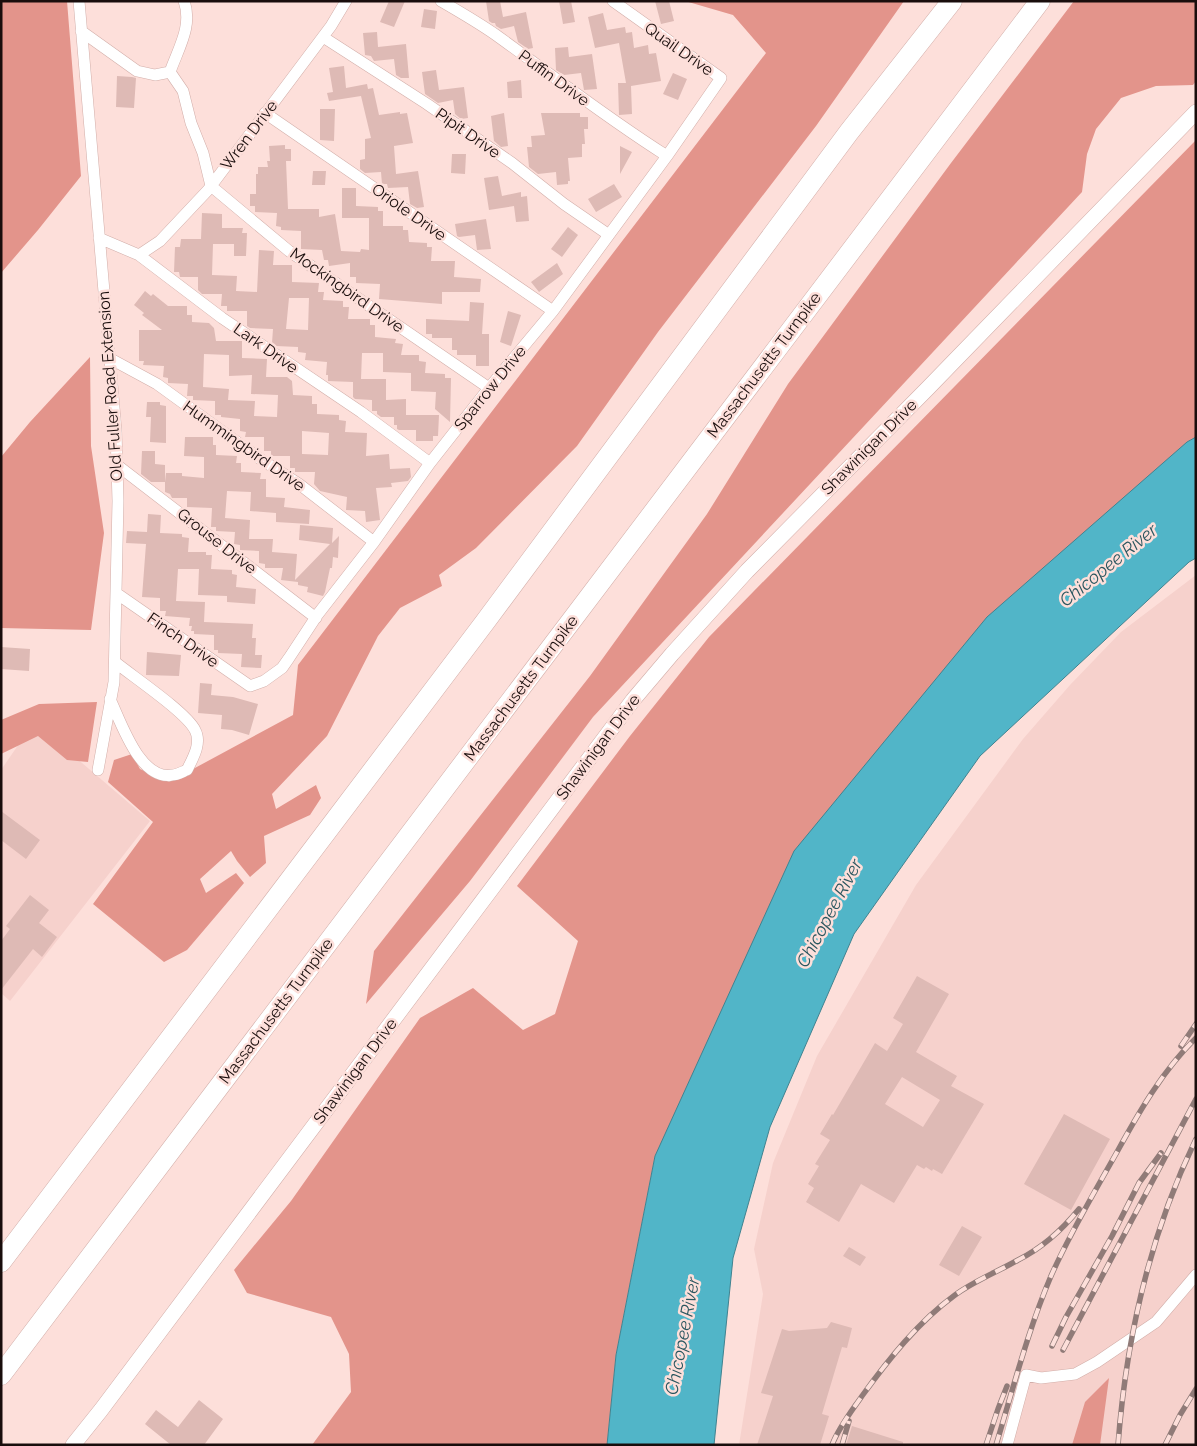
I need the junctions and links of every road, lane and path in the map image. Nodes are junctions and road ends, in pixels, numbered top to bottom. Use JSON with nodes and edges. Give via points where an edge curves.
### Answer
{"nodes":[{"id":1,"x":79,"y":1,"type":"edge"},
{"id":2,"x":184,"y":1,"type":"edge"},
{"id":3,"x":346,"y":1,"type":"edge"},
{"id":4,"x":441,"y":1,"type":"edge"},
{"id":5,"x":612,"y":1,"type":"edge"},
{"id":6,"x":952,"y":1,"type":"edge"},
{"id":7,"x":1040,"y":1,"type":"edge"},
{"id":8,"x":81,"y":31,"type":"junction"},
{"id":9,"x":323,"y":37,"type":"junction"},
{"id":10,"x":170,"y":72,"type":"junction"},
{"id":11,"x":722,"y":78,"type":"joint"},
{"id":12,"x":1196,"y":112,"type":"edge"},
{"id":13,"x":265,"y":114,"type":"junction"},
{"id":14,"x":667,"y":156,"type":"junction"},
{"id":15,"x":211,"y":186,"type":"junction"},
{"id":16,"x":609,"y":235,"type":"junction"},
{"id":17,"x":99,"y":238,"type":"junction"},
{"id":18,"x":139,"y":256,"type":"junction"},
{"id":19,"x":553,"y":311,"type":"junction"},
{"id":20,"x":109,"y":358,"type":"junction"},
{"id":21,"x":490,"y":388,"type":"junction"},
{"id":22,"x":430,"y":463,"type":"junction"},
{"id":23,"x":117,"y":465,"type":"junction"},
{"id":24,"x":374,"y":542,"type":"junction"},
{"id":25,"x":116,"y":593,"type":"junction"},
{"id":26,"x":316,"y":618,"type":"junction"},
{"id":27,"x":114,"y":662,"type":"junction"},
{"id":28,"x":250,"y":686,"type":"joint"},
{"id":29,"x":110,"y":699,"type":"junction"},
{"id":30,"x":98,"y":770,"type":"dead end"},
{"id":31,"x":1,"y":1262,"type":"edge"},
{"id":32,"x":1196,"y":1275,"type":"edge"},
{"id":33,"x":1,"y":1375,"type":"edge"},
{"id":34,"x":73,"y":1445,"type":"edge"},
{"id":35,"x":1007,"y":1445,"type":"edge"}],
"edges":[{"from":1,"to":8,"type":"street","name":"Old Fuller Road Extension"},
{"from":2,"to":10,"type":"street","via":[[187,23]]},
{"from":3,"to":9,"type":"street","name":"Wren Drive"},
{"from":4,"to":14,"type":"street","name":"Puffin Drive","via":[[495,34],[578,96]]},
{"from":5,"to":11,"type":"street","name":"Quail Drive"},
{"from":6,"to":31,"type":"highway","via":[[849,132],[491,614]]},
{"from":7,"to":33,"type":"highway","name":"Massachusetts Turnpike"},
{"from":8,"to":10,"type":"street","via":[[138,71],[156,75]]},
{"from":8,"to":17,"type":"street","name":"Old Fuller Road Extension"},
{"from":9,"to":13,"type":"street","name":"Wren Drive"},
{"from":9,"to":16,"type":"street","name":"Pipit Drive","via":[[428,104]]},
{"from":10,"to":15,"type":"street","via":[[183,91]]},
{"from":11,"to":14,"type":"street","name":"Sparrow Drive"},
{"from":12,"to":34,"type":"main road","name":"Shawinigan Drive","via":[[747,571],[672,654],[622,715]]},
{"from":13,"to":15,"type":"street","name":"Wren Drive"},
{"from":13,"to":19,"type":"street","name":"Oriole Drive"},
{"from":14,"to":16,"type":"street","name":"Sparrow Drive"},
{"from":15,"to":18,"type":"street","name":"Wren Drive","via":[[160,241]]},
{"from":15,"to":21,"type":"street","name":"Mockingbird Drive","via":[[290,250]]},
{"from":16,"to":19,"type":"street","name":"Sparrow Drive"},
{"from":17,"to":18,"type":"street","name":"Lark Drive"},
{"from":17,"to":20,"type":"street","name":"Old Fuller Road Extension"},
{"from":18,"to":22,"type":"street","name":"Lark Drive"},
{"from":19,"to":21,"type":"street","name":"Sparrow Drive"},
{"from":20,"to":23,"type":"street","name":"Old Fuller Road Extension"},
{"from":20,"to":24,"type":"street","name":"Hummingbird Drive","via":[[157,384],[299,484]]},
{"from":21,"to":22,"type":"street","name":"Sparrow Drive"},
{"from":22,"to":24,"type":"street","name":"Sparrow Drive"},
{"from":23,"to":25,"type":"street","name":"Old Fuller Road Extension"},
{"from":23,"to":26,"type":"street","name":"Grouse Drive"},
{"from":24,"to":26,"type":"street","name":"Sparrow Drive"},
{"from":25,"to":27,"type":"street","name":"Old Fuller Road Extension"},
{"from":25,"to":28,"type":"street","name":"Finch Drive"},
{"from":26,"to":28,"type":"street","name":"Sparrow Drive","via":[[282,668]]},
{"from":27,"to":29,"type":"street","name":"Old Fuller Road Extension"},
{"from":27,"to":29,"type":"street","via":[[182,714],[195,730],[198,744],[187,770],[171,776],[152,771],[139,757]]},
{"from":29,"to":30,"type":"street","name":"Old Fuller Road Extension"},
{"from":32,"to":35,"type":"street","via":[[1156,1322],[1097,1362],[1075,1374],[1041,1378],[1026,1375]]}]}
